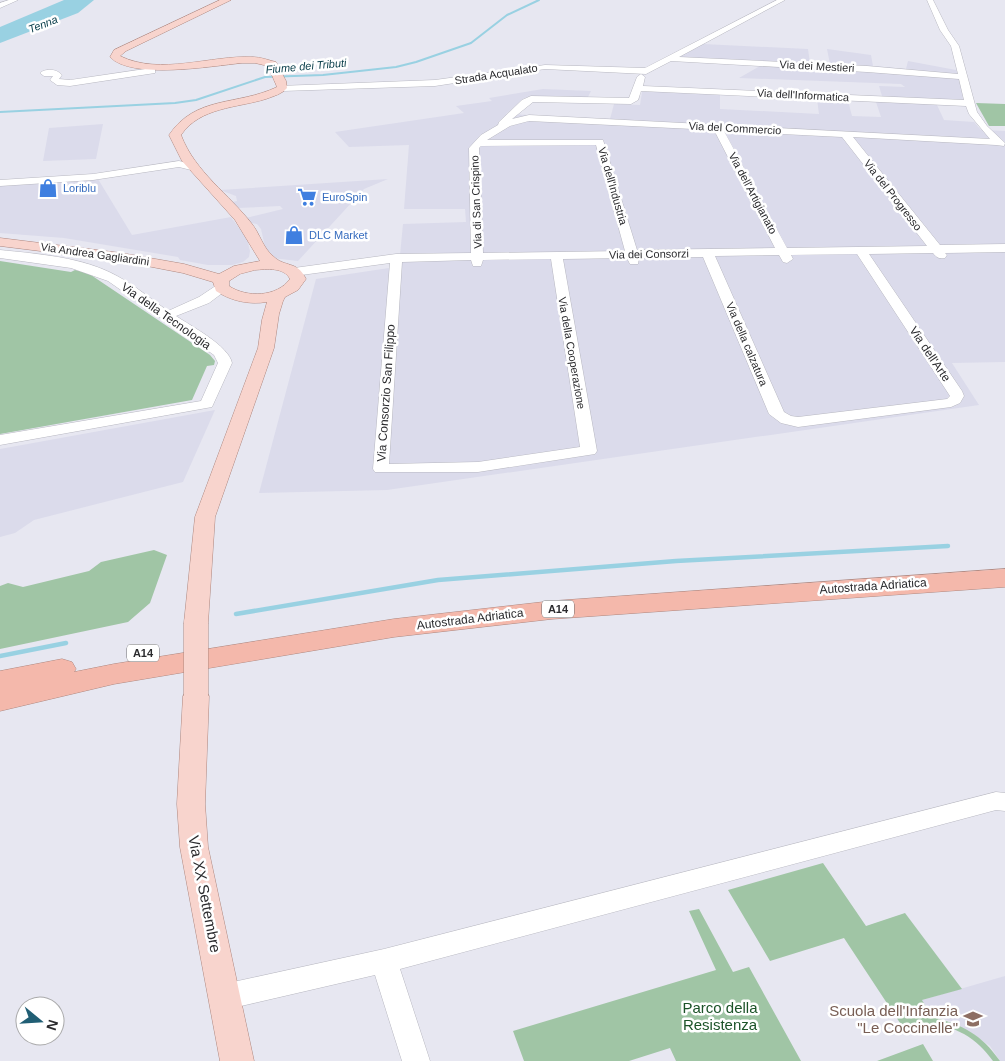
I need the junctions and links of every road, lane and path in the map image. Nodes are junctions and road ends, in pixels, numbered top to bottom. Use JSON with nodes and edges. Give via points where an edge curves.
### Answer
{"nodes":[{"id":1,"x":15,"y":0,"type":"edge"},
{"id":2,"x":226,"y":0,"type":"edge"},
{"id":3,"x":782,"y":0,"type":"edge"},
{"id":4,"x":930,"y":0,"type":"edge"},
{"id":5,"x":0,"y":6,"type":"edge"},
{"id":6,"x":671,"y":59,"type":"junction"},
{"id":7,"x":156,"y":69,"type":"junction"},
{"id":8,"x":640,"y":72,"type":"junction"},
{"id":9,"x":44,"y":73,"type":"dead end"},
{"id":10,"x":963,"y":77,"type":"junction"},
{"id":11,"x":280,"y":80,"type":"junction"},
{"id":12,"x":121,"y":82,"type":"dead end"},
{"id":13,"x":638,"y":88,"type":"junction"},
{"id":14,"x":969,"y":103,"type":"junction"},
{"id":15,"x":511,"y":118,"type":"junction"},
{"id":16,"x":718,"y":128,"type":"junction"},
{"id":17,"x":984,"y":128,"type":"junction"},
{"id":18,"x":998,"y":129,"type":"dead end"},
{"id":19,"x":845,"y":134,"type":"junction"},
{"id":20,"x":478,"y":143,"type":"junction"},
{"id":21,"x":1002,"y":145,"type":"edge"},
{"id":22,"x":183,"y":163,"type":"junction"},
{"id":23,"x":0,"y":183,"type":"edge"},
{"id":24,"x":0,"y":242,"type":"edge"},
{"id":25,"x":1005,"y":248,"type":"edge"},
{"id":26,"x":259,"y":252,"type":"junction"},
{"id":27,"x":939,"y":253,"type":"junction"},
{"id":28,"x":0,"y":254,"type":"edge"},
{"id":29,"x":863,"y":254,"type":"junction"},
{"id":30,"x":786,"y":255,"type":"junction"},
{"id":31,"x":1005,"y":255,"type":"edge"},
{"id":32,"x":710,"y":256,"type":"junction"},
{"id":33,"x":633,"y":257,"type":"junction"},
{"id":34,"x":556,"y":258,"type":"junction"},
{"id":35,"x":478,"y":260,"type":"junction"},
{"id":36,"x":396,"y":261,"type":"junction"},
{"id":37,"x":274,"y":265,"type":"junction"},
{"id":38,"x":242,"y":268,"type":"junction"},
{"id":39,"x":190,"y":269,"type":"junction"},
{"id":40,"x":296,"y":276,"type":"junction"},
{"id":41,"x":226,"y":288,"type":"junction"},
{"id":42,"x":279,"y":294,"type":"junction"},
{"id":43,"x":255,"y":298,"type":"junction"},
{"id":44,"x":269,"y":315,"type":"junction"},
{"id":45,"x":166,"y":316,"type":"junction"},
{"id":46,"x":798,"y":422,"type":"joint"},
{"id":47,"x":0,"y":440,"type":"edge"},
{"id":48,"x":589,"y":451,"type":"joint"},
{"id":49,"x":1005,"y":564,"type":"edge"},
{"id":50,"x":1005,"y":578,"type":"edge"},
{"id":51,"x":114,"y":674,"type":"junction"},
{"id":52,"x":9,"y":677,"type":"edge"},
{"id":53,"x":0,"y":700,"type":"edge"},
{"id":54,"x":0,"y":712,"type":"edge"},
{"id":55,"x":1005,"y":802,"type":"edge"},
{"id":56,"x":384,"y":961,"type":"junction"},
{"id":57,"x":224,"y":997,"type":"junction"},
{"id":58,"x":237,"y":1061,"type":"edge"},
{"id":59,"x":416,"y":1061,"type":"edge"}],
"edges":[{"from":1,"to":5,"type":"street"},
{"from":2,"to":7,"type":"main road","via":[[117,52],[115,57]]},
{"from":3,"to":6,"type":"street","name":"Strada Acqualato"},
{"from":4,"to":10,"type":"street","via":[[955,46]]},
{"from":6,"to":8,"type":"street","name":"Strada Acqualato"},
{"from":6,"to":10,"type":"street","name":"Via dei Mestieri","via":[[867,68]]},
{"from":7,"to":9,"type":"street","via":[[70,83],[54,80],[56,73]]},
{"from":7,"to":11,"type":"main road","via":[[255,60],[272,64]]},
{"from":7,"to":12,"type":"street"},
{"from":8,"to":11,"type":"street","name":"Strada Acqualato","via":[[546,67],[436,83]]},
{"from":8,"to":13,"type":"street"},
{"from":10,"to":14,"type":"street"},
{"from":11,"to":22,"type":"main road","via":[[263,97],[207,110],[185,121],[175,135]]},
{"from":13,"to":14,"type":"street","name":"Via dell'Informatica"},
{"from":13,"to":15,"type":"street","via":[[635,98],[628,102],[532,98]]},
{"from":14,"to":17,"type":"street"},
{"from":15,"to":16,"type":"street","name":"Via del Commercio"},
{"from":15,"to":20,"type":"street","name":"Via del Commercio"},
{"from":16,"to":19,"type":"street","name":"Via del Commercio"},
{"from":16,"to":30,"type":"street","name":"Via dell'Artigianato"},
{"from":17,"to":18,"type":"street"},
{"from":17,"to":21,"type":"street"},
{"from":19,"to":21,"type":"street","name":"Via del Commercio"},
{"from":19,"to":27,"type":"street","name":"Via del Progresso"},
{"from":20,"to":33,"type":"street","name":"Via dell'Industria","via":[[600,142]]},
{"from":20,"to":35,"type":"street","name":"Via di San Crispino","via":[[474,148]]},
{"from":22,"to":23,"type":"street","via":[[100,176]]},
{"from":22,"to":26,"type":"main road","via":[[248,228]]},
{"from":24,"to":39,"type":"main road","name":"Via Andrea Gagliardini"},
{"from":25,"to":27,"type":"street","name":"Via dei Consorzi"},
{"from":26,"to":37,"type":"main road"},
{"from":26,"to":38,"type":"main road"},
{"from":27,"to":29,"type":"street","name":"Via dei Consorzi"},
{"from":27,"to":31,"type":"street","name":"Via dei Consorzi"},
{"from":28,"to":45,"type":"street","name":"Via della Tecnologia","via":[[99,271]]},
{"from":29,"to":30,"type":"street","name":"Via dei Consorzi"},
{"from":29,"to":46,"type":"street","name":"Via dell'Arte","via":[[957,396],[951,403]]},
{"from":30,"to":32,"type":"street","name":"Via dei Consorzi"},
{"from":32,"to":33,"type":"street","name":"Via dei Consorzi"},
{"from":32,"to":46,"type":"street","name":"Via della calzatura","via":[[777,414]]},
{"from":33,"to":34,"type":"street","name":"Via dei Consorzi"},
{"from":34,"to":35,"type":"street","name":"Via dei Consorzi"},
{"from":34,"to":48,"type":"street","name":"Via della Cooperazione"},
{"from":35,"to":36,"type":"street","name":"Via dei Consorzi"},
{"from":36,"to":40,"type":"street","name":"Via dei Consorzi"},
{"from":36,"to":48,"type":"street","name":"Via Consorzio San Filippo","via":[[381,469],[478,467]]},
{"from":37,"to":38,"type":"main road"},
{"from":37,"to":40,"type":"main road"},
{"from":38,"to":39,"type":"main road"},
{"from":38,"to":41,"type":"main road"},
{"from":39,"to":41,"type":"main road"},
{"from":40,"to":42,"type":"main road","via":[[295,285]]},
{"from":41,"to":43,"type":"main road"},
{"from":41,"to":45,"type":"street"},
{"from":42,"to":43,"type":"main road"},
{"from":42,"to":44,"type":"main road"},
{"from":43,"to":44,"type":"main road"},
{"from":44,"to":57,"type":"main road","name":"Via XX Settembre","bridge":true,"via":[[266,348],[205,517],[199,573],[191,804],[194,847]]},
{"from":45,"to":47,"type":"street","name":"Via della Tecnologia","via":[[224,357],[225,363],[206,404]]},
{"from":49,"to":52,"type":"highway","name":"Autostrada Adriatica","number":"A14","via":[[555,595],[395,613],[260,632]]},
{"from":50,"to":51,"type":"highway","name":"Autostrada Adriatica","number":"A14","via":[[552,610],[394,628]]},
{"from":51,"to":53,"type":"highway","name":"Autostrada Adriatica","number":"A14"},
{"from":51,"to":54,"type":"highway"},
{"from":55,"to":56,"type":"street","via":[[996,801],[906,824]]},
{"from":56,"to":57,"type":"street"},
{"from":56,"to":59,"type":"street"},
{"from":57,"to":58,"type":"main road","name":"Via XX Settembre"}]}
